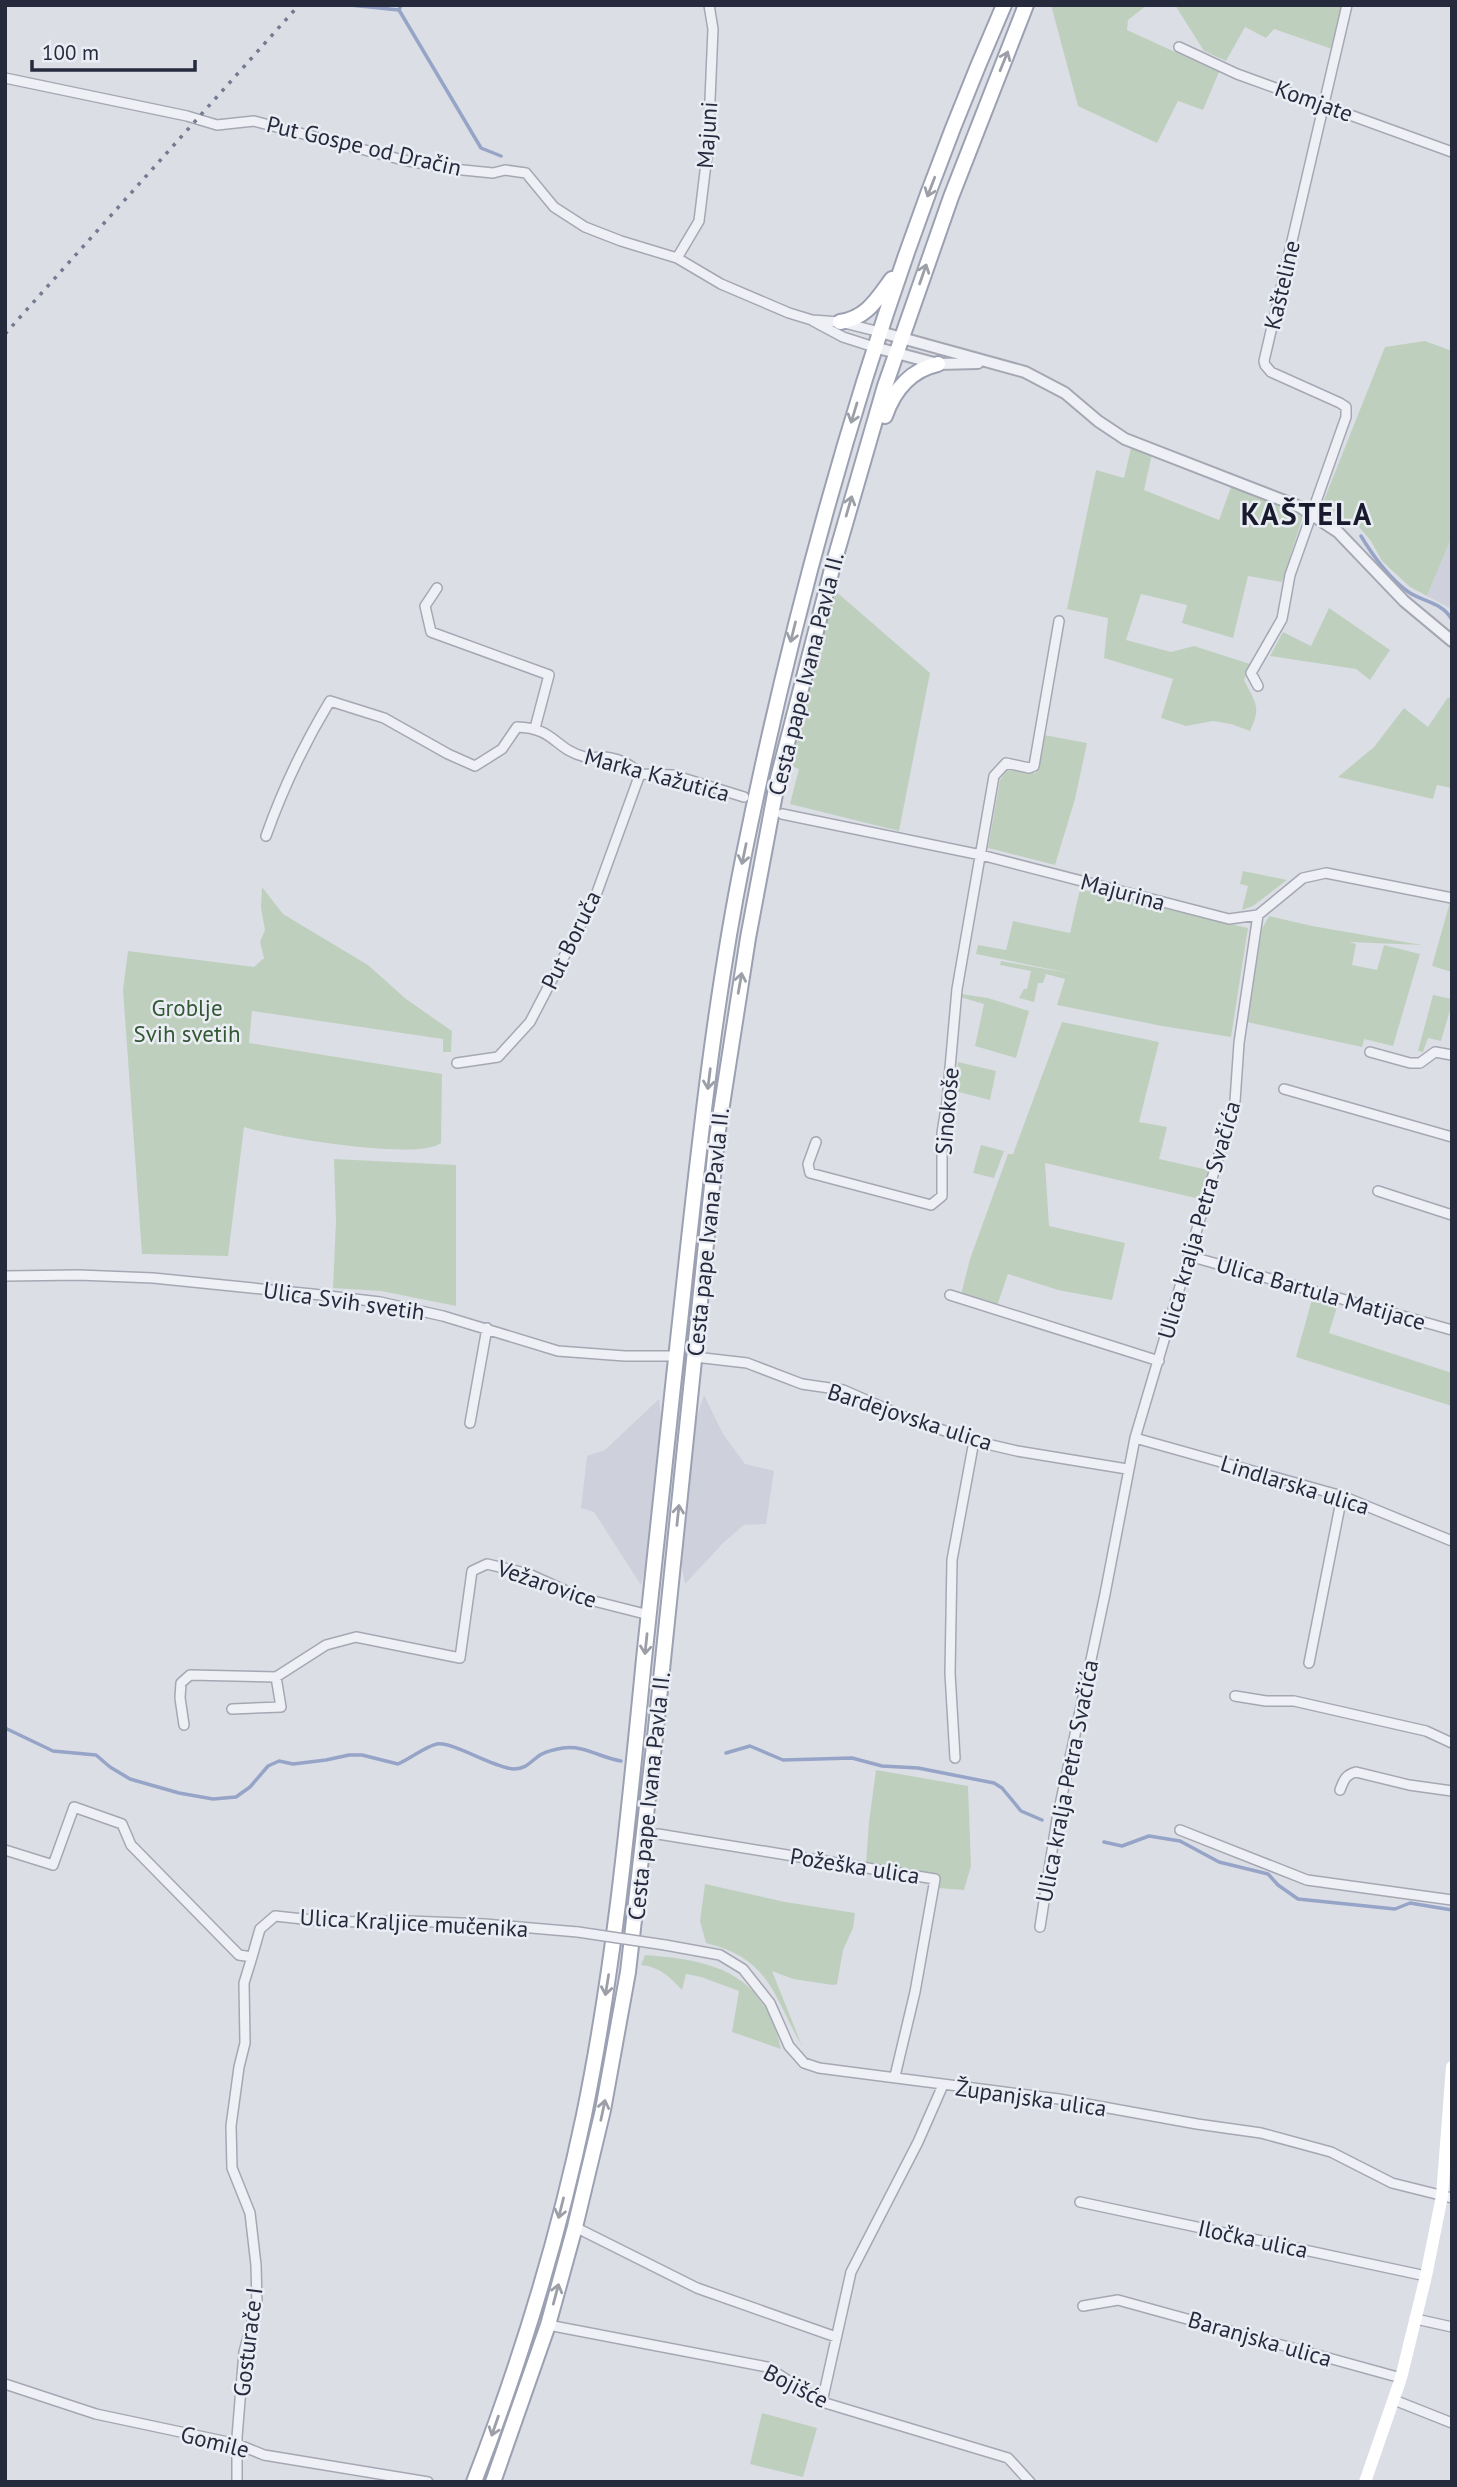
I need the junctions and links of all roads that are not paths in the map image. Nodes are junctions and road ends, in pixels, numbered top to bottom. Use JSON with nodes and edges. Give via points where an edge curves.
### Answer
{"nodes":[{"id":1,"x":709,"y":5,"type":"edge"},
{"id":2,"x":1004,"y":5,"type":"edge"},
{"id":3,"x":1026,"y":5,"type":"edge"},
{"id":4,"x":1347,"y":5,"type":"edge"},
{"id":5,"x":1179,"y":47,"type":"dead end"},
{"id":6,"x":5,"y":78,"type":"edge"},
{"id":7,"x":1324,"y":104,"type":"junction"},
{"id":8,"x":1452,"y":152,"type":"edge"},
{"id":9,"x":677,"y":258,"type":"junction"},
{"id":10,"x":902,"y":267,"type":"junction"},
{"id":11,"x":812,"y":320,"type":"junction"},
{"id":12,"x":839,"y":322,"type":"junction"},
{"id":13,"x":880,"y":332,"type":"junction"},
{"id":14,"x":901,"y":339,"type":"junction"},
{"id":15,"x":874,"y":348,"type":"junction"},
{"id":16,"x":896,"y":354,"type":"junction"},
{"id":17,"x":984,"y":362,"type":"junction"},
{"id":18,"x":938,"y":363,"type":"junction"},
{"id":19,"x":868,"y":443,"type":"junction"},
{"id":20,"x":1311,"y":513,"type":"junction"},
{"id":21,"x":437,"y":588,"type":"dead end"},
{"id":22,"x":1059,"y":621,"type":"dead end"},
{"id":23,"x":1452,"y":641,"type":"edge"},
{"id":24,"x":1258,"y":686,"type":"dead end"},
{"id":25,"x":535,"y":728,"type":"junction"},
{"id":26,"x":640,"y":774,"type":"junction"},
{"id":27,"x":744,"y":797,"type":"dead end"},
{"id":28,"x":782,"y":814,"type":"dead end"},
{"id":29,"x":266,"y":836,"type":"dead end"},
{"id":30,"x":981,"y":855,"type":"junction"},
{"id":31,"x":1452,"y":898,"type":"edge"},
{"id":32,"x":1258,"y":915,"type":"junction"},
{"id":33,"x":1370,"y":1052,"type":"dead end"},
{"id":34,"x":1452,"y":1055,"type":"edge"},
{"id":35,"x":457,"y":1063,"type":"dead end"},
{"id":36,"x":1284,"y":1089,"type":"dead end"},
{"id":37,"x":1452,"y":1137,"type":"edge"},
{"id":38,"x":816,"y":1142,"type":"dead end"},
{"id":39,"x":1378,"y":1191,"type":"dead end"},
{"id":40,"x":1452,"y":1215,"type":"edge"},
{"id":41,"x":1189,"y":1256,"type":"junction"},
{"id":42,"x":5,"y":1276,"type":"edge"},
{"id":43,"x":950,"y":1295,"type":"dead end"},
{"id":44,"x":487,"y":1328,"type":"junction"},
{"id":45,"x":1452,"y":1330,"type":"edge"},
{"id":46,"x":678,"y":1356,"type":"junction"},
{"id":47,"x":695,"y":1357,"type":"junction"},
{"id":48,"x":1159,"y":1361,"type":"junction"},
{"id":49,"x":470,"y":1423,"type":"dead end"},
{"id":50,"x":1135,"y":1438,"type":"junction"},
{"id":51,"x":974,"y":1441,"type":"junction"},
{"id":52,"x":1128,"y":1469,"type":"junction"},
{"id":53,"x":1342,"y":1496,"type":"junction"},
{"id":54,"x":1452,"y":1541,"type":"edge"},
{"id":55,"x":649,"y":1615,"type":"junction"},
{"id":56,"x":1309,"y":1663,"type":"dead end"},
{"id":57,"x":276,"y":1677,"type":"junction"},
{"id":58,"x":1235,"y":1696,"type":"dead end"},
{"id":59,"x":232,"y":1709,"type":"dead end"},
{"id":60,"x":184,"y":1726,"type":"dead end"},
{"id":61,"x":1452,"y":1743,"type":"edge"},
{"id":62,"x":955,"y":1758,"type":"dead end"},
{"id":63,"x":1340,"y":1790,"type":"dead end"},
{"id":64,"x":1452,"y":1791,"type":"edge"},
{"id":65,"x":1180,"y":1830,"type":"dead end"},
{"id":66,"x":658,"y":1834,"type":"dead end"},
{"id":67,"x":5,"y":1850,"type":"edge"},
{"id":68,"x":1452,"y":1900,"type":"edge"},
{"id":69,"x":1040,"y":1927,"type":"dead end"},
{"id":70,"x":665,"y":1945,"type":"joint"},
{"id":71,"x":252,"y":1957,"type":"junction"},
{"id":72,"x":1452,"y":2067,"type":"edge"},
{"id":73,"x":895,"y":2076,"type":"junction"},
{"id":74,"x":943,"y":2085,"type":"junction"},
{"id":75,"x":1450,"y":2110,"type":"edge"},
{"id":76,"x":1447,"y":2197,"type":"edge"},
{"id":77,"x":1080,"y":2202,"type":"dead end"},
{"id":78,"x":575,"y":2227,"type":"junction"},
{"id":79,"x":1426,"y":2276,"type":"junction"},
{"id":80,"x":1083,"y":2306,"type":"dead end"},
{"id":81,"x":1416,"y":2319,"type":"junction"},
{"id":82,"x":548,"y":2325,"type":"junction"},
{"id":83,"x":1452,"y":2327,"type":"edge"},
{"id":84,"x":836,"y":2337,"type":"junction"},
{"id":85,"x":1402,"y":2378,"type":"junction"},
{"id":86,"x":5,"y":2384,"type":"edge"},
{"id":87,"x":1394,"y":2400,"type":"junction"},
{"id":88,"x":822,"y":2402,"type":"junction"},
{"id":89,"x":1452,"y":2416,"type":"edge"},
{"id":90,"x":1441,"y":2418,"type":"junction"},
{"id":91,"x":1452,"y":2423,"type":"edge"},
{"id":92,"x":237,"y":2444,"type":"junction"},
{"id":93,"x":237,"y":2482,"type":"edge"},
{"id":94,"x":428,"y":2482,"type":"edge"},
{"id":95,"x":474,"y":2482,"type":"edge"},
{"id":96,"x":493,"y":2482,"type":"edge"},
{"id":97,"x":1030,"y":2482,"type":"edge"},
{"id":98,"x":1365,"y":2482,"type":"edge"}],
"edges":[{"from":1,"to":9,"type":"street","name":"Majuni","via":[[713,29],[707,159],[699,221]]},
{"from":2,"to":10,"type":"main road","name":"Cesta pape Ivana Pavla II.","one_way":true},
{"from":14,"to":3,"type":"main road","name":"Cesta pape Ivana Pavla II.","one_way":true},
{"from":4,"to":7,"type":"street","name":"Kašteline"},
{"from":5,"to":7,"type":"street","name":"Komjate","via":[[1237,74]]},
{"from":6,"to":9,"type":"street","name":"Put Gospe od Dračin","via":[[217,125],[254,121],[403,160],[453,169],[526,173],[554,207],[585,227]]},
{"from":7,"to":8,"type":"street","name":"Komjate"},
{"from":7,"to":20,"type":"street","name":"Kašteline","via":[[1264,361],[1271,372],[1346,407]]},
{"from":9,"to":11,"type":"street","name":"Put Gospe od Dračin","via":[[721,284]]},
{"from":10,"to":12,"type":"main road","via":[[874,304],[856,318]]},
{"from":10,"to":13,"type":"main road","name":"Cesta pape Ivana Pavla II."},
{"from":11,"to":12,"type":"street","name":"Put Gospe od Dračin"},
{"from":11,"to":15,"type":"street","name":"Put Gospe od Dračin"},
{"from":12,"to":13,"type":"street","name":"Put Gospe od Dračin"},
{"from":13,"to":14,"type":"street"},
{"from":13,"to":15,"type":"main road","name":"Cesta pape Ivana Pavla II."},
{"from":14,"to":16,"type":"main road","name":"Cesta pape Ivana Pavla II."},
{"from":14,"to":17,"type":"street"},
{"from":15,"to":16,"type":"street"},
{"from":15,"to":46,"type":"main road","name":"Cesta pape Ivana Pavla II.","one_way":true,"via":[[814,551],[743,862],[718,1011]]},
{"from":16,"to":18,"type":"street"},
{"from":16,"to":19,"type":"main road","name":"Cesta pape Ivana Pavla II."},
{"from":17,"to":18,"type":"street"},
{"from":17,"to":20,"type":"street","via":[[1046,382],[1125,439]]},
{"from":18,"to":19,"type":"main road","via":[[913,375],[896,392]]},
{"from":47,"to":19,"type":"main road","name":"Cesta pape Ivana Pavla II.","one_way":true,"via":[[725,1077],[761,862],[778,778]]},
{"from":20,"to":23,"type":"street"},
{"from":20,"to":24,"type":"street","via":[[1290,576],[1282,619],[1251,673]]},
{"from":21,"to":25,"type":"street","via":[[425,606],[431,632],[549,675]]},
{"from":22,"to":30,"type":"street","via":[[1034,766],[1006,763],[993,776]]},
{"from":25,"to":26,"type":"street","name":"Marka Kažutića","via":[[583,757],[620,760]]},
{"from":25,"to":29,"type":"street","via":[[517,727],[502,749],[475,766],[384,718],[330,701],[284,786]]},
{"from":26,"to":27,"type":"street","name":"Marka Kažutića","via":[[673,775]]},
{"from":26,"to":35,"type":"street","name":"Put Boruča","via":[[596,895],[530,1022],[498,1057]]},
{"from":28,"to":30,"type":"street","name":"Majurina"},
{"from":30,"to":32,"type":"street","name":"Majurina","via":[[1229,919]]},
{"from":30,"to":38,"type":"street","name":"Sinokoše","via":[[957,989],[942,1133],[942,1196],[931,1205],[810,1173],[808,1164]]},
{"from":31,"to":32,"type":"street","via":[[1326,873],[1303,878]]},
{"from":32,"to":41,"type":"street","name":"Ulica kralja Petra Svačića","via":[[1235,1101]]},
{"from":33,"to":34,"type":"street","via":[[1410,1063],[1420,1063],[1436,1052]]},
{"from":36,"to":37,"type":"street"},
{"from":39,"to":40,"type":"street"},
{"from":41,"to":45,"type":"street","name":"Ulica Bartula Matijace"},
{"from":41,"to":48,"type":"street","name":"Ulica kralja Petra Svačića"},
{"from":42,"to":44,"type":"street","name":"Ulica Svih svetih","via":[[153,1278],[312,1294],[380,1302]]},
{"from":43,"to":48,"type":"street"},
{"from":44,"to":46,"type":"street","name":"Ulica Svih svetih","via":[[558,1350]]},
{"from":44,"to":49,"type":"street"},
{"from":46,"to":55,"type":"main road","name":"Cesta pape Ivana Pavla II."},
{"from":47,"to":51,"type":"street","name":"Bardejovska ulica","via":[[747,1363],[802,1384],[843,1390]]},
{"from":78,"to":47,"type":"main road","name":"Cesta pape Ivana Pavla II.","one_way":true,"via":[[603,2110],[630,1959]]},
{"from":48,"to":50,"type":"street","name":"Ulica kralja Petra Svačića"},
{"from":50,"to":52,"type":"street","name":"Ulica kralja Petra Svačića"},
{"from":50,"to":53,"type":"street","name":"Lindlarska ulica"},
{"from":51,"to":52,"type":"street","name":"Bardejovska ulica"},
{"from":51,"to":62,"type":"street","via":[[952,1560],[950,1673]]},
{"from":52,"to":69,"type":"street","name":"Ulica kralja Petra Svačića","via":[[1057,1819]]},
{"from":53,"to":54,"type":"street","name":"Lindlarska ulica"},
{"from":53,"to":56,"type":"street"},
{"from":55,"to":57,"type":"street","name":"Vežarovice","via":[[582,1598],[528,1574],[486,1564],[472,1571],[460,1658],[356,1637],[326,1646]]},
{"from":55,"to":95,"type":"main road","name":"Cesta pape Ivana Pavla II.","one_way":true,"via":[[618,1907],[583,2119],[526,2332]]},
{"from":57,"to":59,"type":"street","via":[[281,1707]]},
{"from":57,"to":60,"type":"street","via":[[190,1675],[181,1683]]},
{"from":58,"to":61,"type":"street","via":[[1294,1701],[1426,1731]]},
{"from":63,"to":64,"type":"street","via":[[1345,1778],[1356,1772]]},
{"from":65,"to":68,"type":"street","via":[[1307,1880]]},
{"from":66,"to":73,"type":"street","name":"Požeška ulica","via":[[935,1879]]},
{"from":67,"to":71,"type":"street","via":[[52,1865],[74,1807],[122,1824],[131,1845],[169,1884],[239,1955]]},
{"from":70,"to":71,"type":"street","name":"Ulica Kraljice mučenika","bridge":true,"via":[[485,1924],[331,1922],[275,1916],[260,1929]]},
{"from":70,"to":73,"type":"street","name":"Županjska ulica","via":[[720,1955],[743,1969],[770,2003],[789,2046],[804,2063]]},
{"from":71,"to":92,"type":"street","name":"Gosturače I","via":[[244,1983],[245,2043],[231,2126],[232,2168],[250,2214],[257,2265],[257,2304],[244,2353]]},
{"from":72,"to":75,"type":"main road"},
{"from":73,"to":74,"type":"street","name":"Županjska ulica"},
{"from":74,"to":76,"type":"street","name":"Županjska ulica","via":[[1261,2133],[1331,2152],[1392,2183]]},
{"from":74,"to":84,"type":"street","via":[[851,2272]]},
{"from":75,"to":76,"type":"main road"},
{"from":76,"to":79,"type":"main road"},
{"from":77,"to":79,"type":"street","name":"Iločka ulica"},
{"from":82,"to":78,"type":"main road","name":"Cesta pape Ivana Pavla II.","one_way":true},
{"from":78,"to":84,"type":"street","via":[[697,2288]]},
{"from":79,"to":81,"type":"main road"},
{"from":80,"to":85,"type":"street","name":"Baranjska ulica","via":[[1118,2301]]},
{"from":81,"to":83,"type":"street"},
{"from":81,"to":85,"type":"main road"},
{"from":82,"to":88,"type":"street","name":"Bojišće","via":[[767,2367]]},
{"from":82,"to":96,"type":"main road","name":"Cesta pape Ivana Pavla II."},
{"from":84,"to":88,"type":"street"},
{"from":85,"to":87,"type":"main road"},
{"from":86,"to":92,"type":"street","name":"Gomile","via":[[96,2414]]},
{"from":87,"to":90,"type":"street"},
{"from":87,"to":98,"type":"main road"},
{"from":88,"to":97,"type":"street","name":"Bojišće","via":[[1008,2458]]},
{"from":89,"to":90,"type":"street"},
{"from":90,"to":91,"type":"street"},
{"from":92,"to":93,"type":"street","name":"Gosturače I"},
{"from":92,"to":94,"type":"street","name":"Gomile","via":[[264,2455]]}]}
